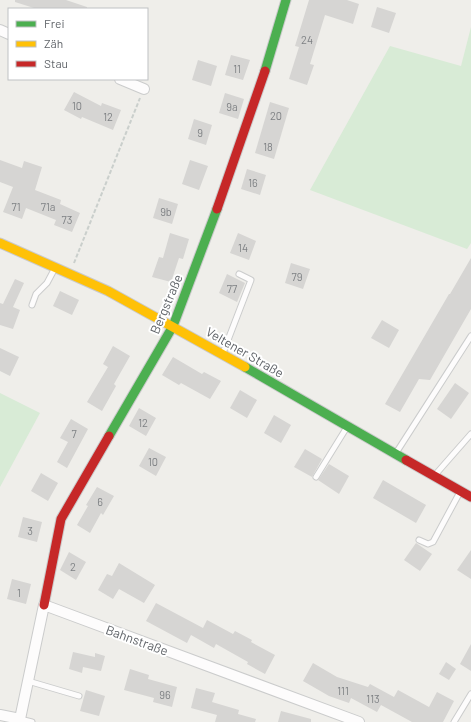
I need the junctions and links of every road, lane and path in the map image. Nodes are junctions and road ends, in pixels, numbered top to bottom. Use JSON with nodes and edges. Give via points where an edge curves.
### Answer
{"nodes":[{"id":1,"x":286,"y":0,"type":"edge"},
{"id":2,"x":122,"y":80,"type":"edge"},
{"id":3,"x":144,"y":89,"type":"joint"},
{"id":4,"x":0,"y":243,"type":"edge"},
{"id":5,"x":55,"y":267,"type":"junction"},
{"id":6,"x":70,"y":273,"type":"junction"},
{"id":7,"x":239,"y":274,"type":"dead end"},
{"id":8,"x":32,"y":305,"type":"dead end"},
{"id":9,"x":173,"y":326,"type":"junction"},
{"id":10,"x":471,"y":336,"type":"edge"},
{"id":11,"x":222,"y":354,"type":"junction"},
{"id":12,"x":348,"y":426,"type":"junction"},
{"id":13,"x":471,"y":434,"type":"edge"},
{"id":14,"x":395,"y":453,"type":"junction"},
{"id":15,"x":434,"y":476,"type":"junction"},
{"id":16,"x":316,"y":477,"type":"dead end"},
{"id":17,"x":461,"y":491,"type":"junction"},
{"id":18,"x":471,"y":497,"type":"edge"},
{"id":19,"x":419,"y":540,"type":"dead end"},
{"id":20,"x":44,"y":605,"type":"junction"},
{"id":21,"x":28,"y":681,"type":"junction"},
{"id":22,"x":471,"y":694,"type":"edge"},
{"id":23,"x":79,"y":696,"type":"dead end"},
{"id":24,"x":0,"y":715,"type":"edge"},
{"id":25,"x":20,"y":720,"type":"junction"},
{"id":26,"x":32,"y":722,"type":"edge"},
{"id":27,"x":359,"y":722,"type":"edge"},
{"id":28,"x":454,"y":722,"type":"edge"}],
"edges":[{"from":1,"to":9,"type":"street","name":"Bergstraße","via":[[260,88]]},
{"from":2,"to":3,"type":"street"},
{"from":3,"to":6,"type":"path"},
{"from":4,"to":5,"type":"street","name":"Veltener Straße"},
{"from":5,"to":6,"type":"street","name":"Veltener Straße"},
{"from":5,"to":8,"type":"lane","via":[[47,283],[36,294]]},
{"from":6,"to":9,"type":"street","name":"Veltener Straße"},
{"from":7,"to":11,"type":"lane","via":[[251,280]]},
{"from":9,"to":11,"type":"street","name":"Veltener Straße"},
{"from":9,"to":20,"type":"street","name":"Bergstraße","via":[[61,519]]},
{"from":10,"to":14,"type":"lane"},
{"from":11,"to":12,"type":"street","name":"Veltener Straße"},
{"from":12,"to":14,"type":"street","name":"Veltener Straße"},
{"from":12,"to":16,"type":"lane"},
{"from":13,"to":15,"type":"lane"},
{"from":14,"to":15,"type":"street","name":"Veltener Straße"},
{"from":15,"to":17,"type":"street","name":"Veltener Straße"},
{"from":17,"to":18,"type":"street","name":"Veltener Straße"},
{"from":17,"to":19,"type":"lane","via":[[433,542],[428,544]]},
{"from":20,"to":21,"type":"street"},
{"from":20,"to":27,"type":"street","name":"Bahnstraße"},
{"from":21,"to":23,"type":"lane"},
{"from":21,"to":25,"type":"street"},
{"from":22,"to":28,"type":"lane"},
{"from":24,"to":25,"type":"street"},
{"from":25,"to":26,"type":"lane"}]}
